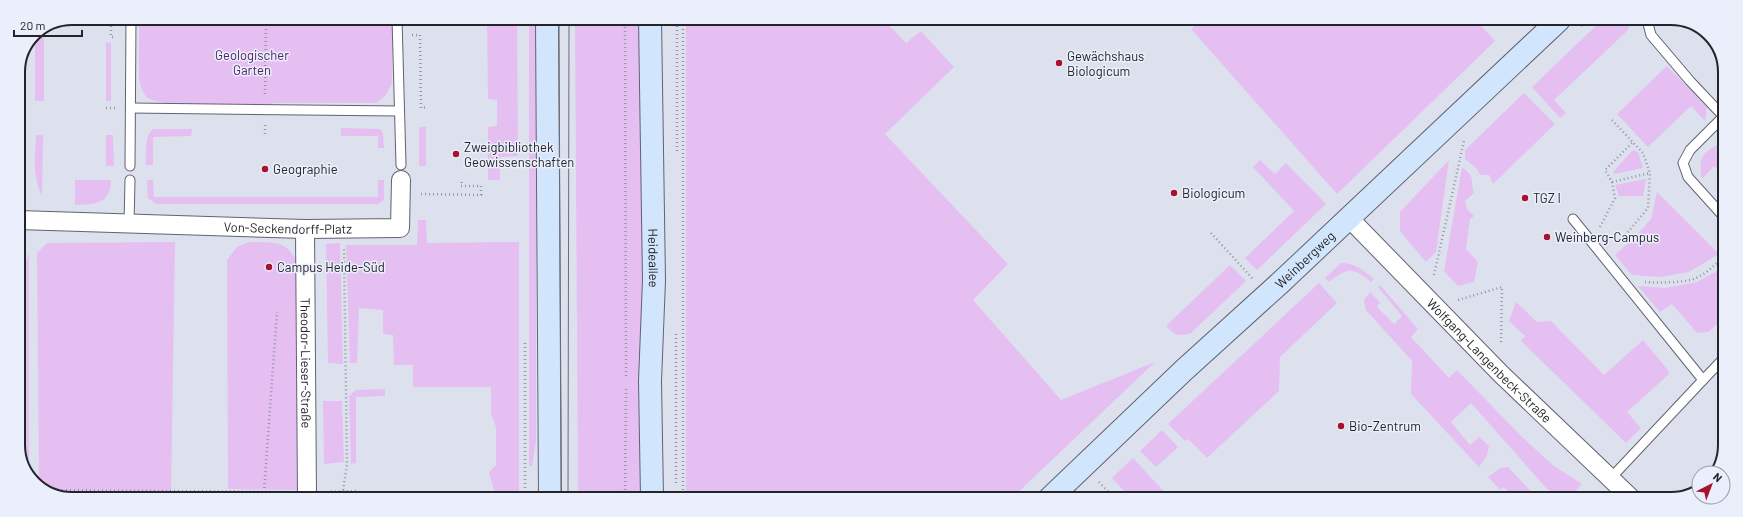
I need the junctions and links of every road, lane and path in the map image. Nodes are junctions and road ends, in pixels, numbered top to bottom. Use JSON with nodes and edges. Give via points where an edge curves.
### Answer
{"nodes":[{"id":1,"x":131,"y":25,"type":"edge"},
{"id":2,"x":266,"y":25,"type":"edge"},
{"id":3,"x":397,"y":25,"type":"edge"},
{"id":4,"x":547,"y":25,"type":"edge"},
{"id":5,"x":624,"y":25,"type":"edge"},
{"id":6,"x":650,"y":25,"type":"edge"},
{"id":7,"x":683,"y":25,"type":"edge"},
{"id":8,"x":1554,"y":25,"type":"edge"},
{"id":9,"x":1648,"y":25,"type":"edge"},
{"id":10,"x":398,"y":36,"type":"junction"},
{"id":11,"x":106,"y":108,"type":"dead end"},
{"id":12,"x":119,"y":108,"type":"dead end"},
{"id":13,"x":131,"y":108,"type":"junction"},
{"id":14,"x":426,"y":108,"type":"dead end"},
{"id":15,"x":265,"y":110,"type":"junction"},
{"id":16,"x":399,"y":111,"type":"junction"},
{"id":17,"x":1718,"y":111,"type":"edge"},
{"id":18,"x":1612,"y":120,"type":"dead end"},
{"id":19,"x":265,"y":122,"type":"dead end"},
{"id":20,"x":1718,"y":124,"type":"edge"},
{"id":21,"x":265,"y":136,"type":"dead end"},
{"id":22,"x":1465,"y":137,"type":"dead end"},
{"id":23,"x":1634,"y":141,"type":"junction"},
{"id":24,"x":130,"y":166,"type":"dead end"},
{"id":25,"x":401,"y":173,"type":"joint"},
{"id":26,"x":1650,"y":173,"type":"junction"},
{"id":27,"x":130,"y":180,"type":"dead end"},
{"id":28,"x":462,"y":180,"type":"dead end"},
{"id":29,"x":1612,"y":182,"type":"junction"},
{"id":30,"x":419,"y":194,"type":"dead end"},
{"id":31,"x":1718,"y":210,"type":"edge"},
{"id":32,"x":1349,"y":218,"type":"junction"},
{"id":33,"x":1573,"y":219,"type":"dead end"},
{"id":34,"x":25,"y":220,"type":"edge"},
{"id":35,"x":129,"y":224,"type":"junction"},
{"id":36,"x":305,"y":229,"type":"junction"},
{"id":37,"x":343,"y":229,"type":"junction"},
{"id":38,"x":1211,"y":233,"type":"dead end"},
{"id":39,"x":1588,"y":237,"type":"junction"},
{"id":40,"x":1602,"y":254,"type":"junction"},
{"id":41,"x":1718,"y":262,"type":"edge"},
{"id":42,"x":1621,"y":279,"type":"junction"},
{"id":43,"x":1255,"y":281,"type":"dead end"},
{"id":44,"x":1431,"y":303,"type":"junction"},
{"id":45,"x":277,"y":312,"type":"dead end"},
{"id":46,"x":1718,"y":364,"type":"edge"},
{"id":47,"x":1501,"y":374,"type":"junction"},
{"id":48,"x":626,"y":378,"type":"dead end"},
{"id":49,"x":1703,"y":380,"type":"junction"},
{"id":50,"x":626,"y":386,"type":"dead end"},
{"id":51,"x":1610,"y":479,"type":"junction"},
{"id":52,"x":1098,"y":481,"type":"dead end"},
{"id":53,"x":60,"y":490,"type":"edge"},
{"id":54,"x":357,"y":491,"type":"dead end"},
{"id":55,"x":264,"y":492,"type":"joint"},
{"id":56,"x":307,"y":492,"type":"edge"},
{"id":57,"x":342,"y":492,"type":"joint"},
{"id":58,"x":550,"y":492,"type":"edge"},
{"id":59,"x":626,"y":492,"type":"edge"},
{"id":60,"x":652,"y":492,"type":"edge"},
{"id":61,"x":683,"y":492,"type":"edge"},
{"id":62,"x":1056,"y":492,"type":"edge"},
{"id":63,"x":1108,"y":492,"type":"edge"},
{"id":64,"x":1624,"y":492,"type":"edge"}],
"edges":[{"from":1,"to":13,"type":"lane"},
{"from":2,"to":15,"type":"path"},
{"from":3,"to":10,"type":"lane","name":"Von-Seckendorff-Platz"},
{"from":4,"to":58,"type":"main road"},
{"from":5,"to":48,"type":"path"},
{"from":6,"to":60,"type":"main road","name":"Heideallee","via":[[654,280],[650,381]]},
{"from":7,"to":61,"type":"path"},
{"from":8,"to":32,"type":"main road","name":"Weinbergweg"},
{"from":9,"to":17,"type":"lane","via":[[1651,35]]},
{"from":10,"to":14,"type":"path","via":[[420,35],[421,108]]},
{"from":10,"to":16,"type":"lane","name":"Von-Seckendorff-Platz"},
{"from":11,"to":12,"type":"path"},
{"from":13,"to":15,"type":"lane"},
{"from":13,"to":24,"type":"lane"},
{"from":15,"to":16,"type":"lane"},
{"from":16,"to":25,"type":"lane","name":"Von-Seckendorff-Platz"},
{"from":18,"to":23,"type":"path"},
{"from":19,"to":21,"type":"path"},
{"from":20,"to":31,"type":"lane","via":[[1690,150],[1684,163],[1688,177]]},
{"from":22,"to":44,"type":"path"},
{"from":23,"to":26,"type":"path","via":[[1643,153]]},
{"from":23,"to":29,"type":"path","via":[[1605,170]]},
{"from":25,"to":37,"type":"street","name":"Von-Seckendorff-Platz","via":[[400,228]]},
{"from":26,"to":29,"type":"path"},
{"from":26,"to":40,"type":"path","via":[[1648,208],[1628,232]]},
{"from":27,"to":35,"type":"lane"},
{"from":28,"to":30,"type":"path","via":[[462,186],[481,186],[480,195]]},
{"from":29,"to":39,"type":"path","via":[[1615,198],[1602,225]]},
{"from":32,"to":44,"type":"street","name":"Wolfgang-Langenbeck-Straße"},
{"from":32,"to":62,"type":"main road","name":"Weinbergweg"},
{"from":33,"to":39,"type":"lane"},
{"from":34,"to":35,"type":"street","name":"Von-Seckendorff-Platz"},
{"from":35,"to":36,"type":"street","name":"Von-Seckendorff-Platz"},
{"from":36,"to":37,"type":"street","name":"Von-Seckendorff-Platz"},
{"from":36,"to":56,"type":"street","name":"Theodor-Lieser-Straße"},
{"from":37,"to":57,"type":"path","via":[[347,464]]},
{"from":38,"to":43,"type":"path"},
{"from":39,"to":40,"type":"lane"},
{"from":40,"to":42,"type":"lane"},
{"from":41,"to":42,"type":"path","via":[[1695,279],[1655,282]]},
{"from":42,"to":49,"type":"lane"},
{"from":44,"to":47,"type":"street","name":"Wolfgang-Langenbeck-Straße"},
{"from":44,"to":47,"type":"path","via":[[1502,287]]},
{"from":45,"to":55,"type":"path"},
{"from":46,"to":49,"type":"lane"},
{"from":47,"to":51,"type":"street","name":"Wolfgang-Langenbeck-Straße"},
{"from":49,"to":51,"type":"lane"},
{"from":50,"to":59,"type":"path"},
{"from":51,"to":64,"type":"street","name":"Wolfgang-Langenbeck-Straße"},
{"from":52,"to":63,"type":"path"},
{"from":53,"to":55,"type":"path"},
{"from":54,"to":57,"type":"path"}]}
